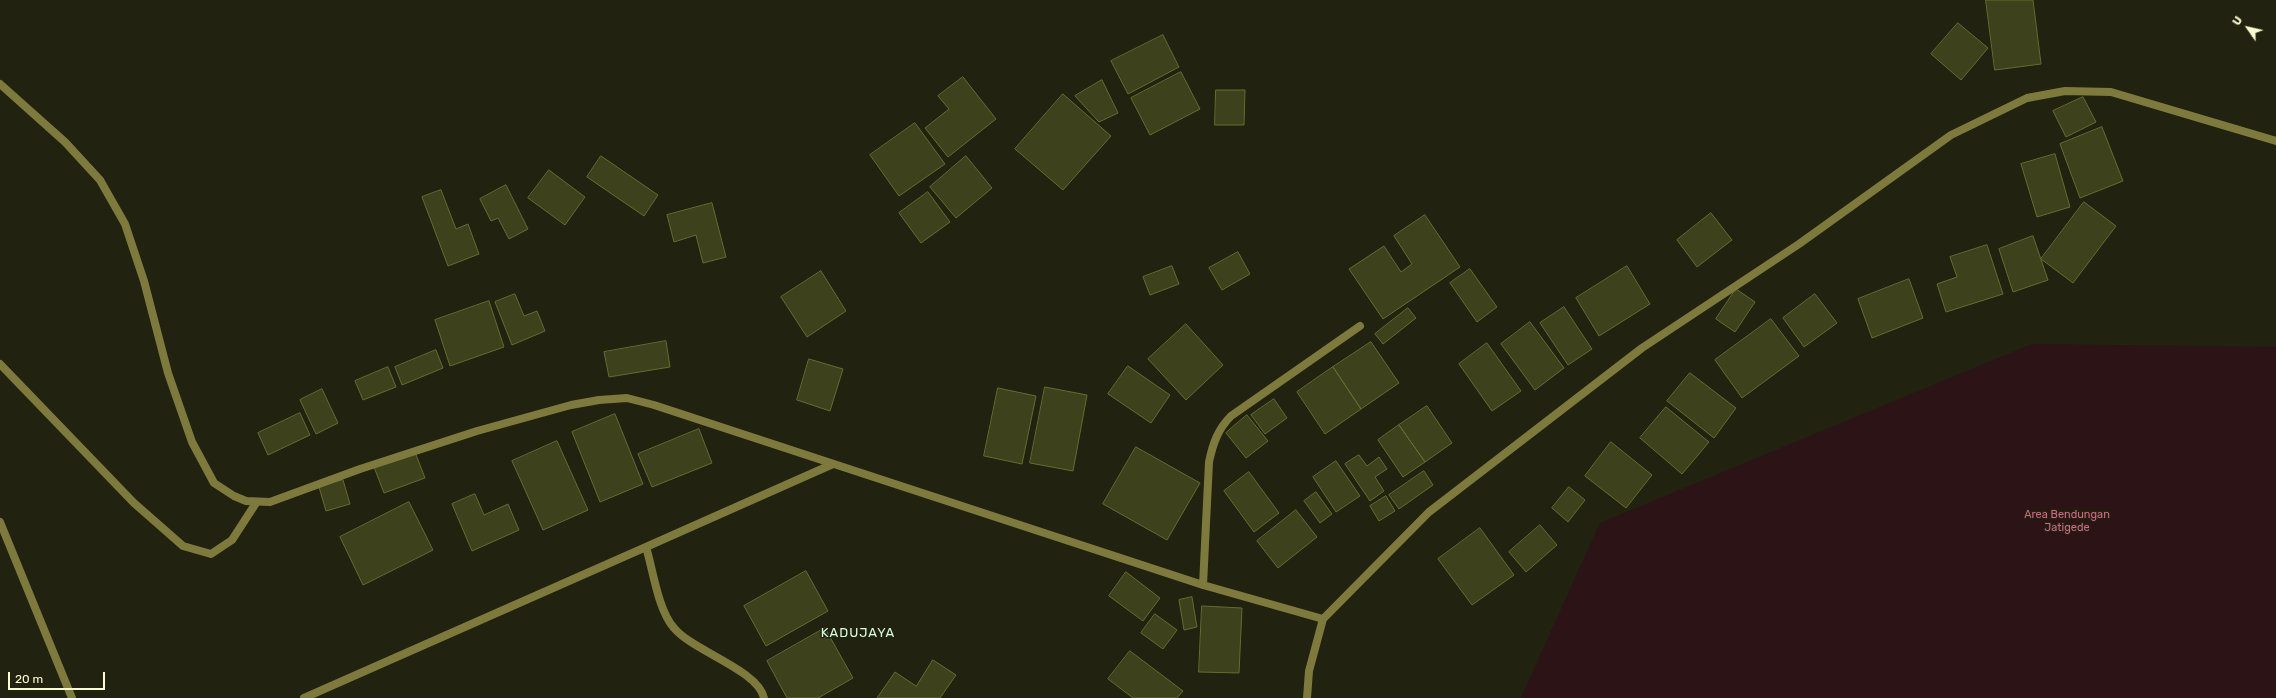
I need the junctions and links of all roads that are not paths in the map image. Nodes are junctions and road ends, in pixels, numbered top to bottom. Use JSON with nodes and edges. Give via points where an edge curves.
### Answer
{"nodes":[{"id":1,"x":0,"y":84,"type":"edge"},
{"id":2,"x":2276,"y":141,"type":"edge"},
{"id":3,"x":1360,"y":326,"type":"dead end"},
{"id":4,"x":0,"y":364,"type":"edge"},
{"id":5,"x":833,"y":464,"type":"junction"},
{"id":6,"x":256,"y":503,"type":"junction"},
{"id":7,"x":0,"y":522,"type":"edge"},
{"id":8,"x":646,"y":547,"type":"junction"},
{"id":9,"x":1203,"y":585,"type":"junction"},
{"id":10,"x":1323,"y":618,"type":"junction"},
{"id":11,"x":72,"y":698,"type":"edge"},
{"id":12,"x":304,"y":698,"type":"edge"},
{"id":13,"x":764,"y":698,"type":"edge"},
{"id":14,"x":1307,"y":698,"type":"edge"}],
"edges":[{"from":1,"to":6,"type":"street","via":[[65,142],[100,180],[125,224],[144,281],[168,373],[192,442],[214,483],[246,502]]},
{"from":2,"to":10,"type":"street","via":[[2111,92],[2066,91],[2026,98],[1951,135],[1799,244],[1636,353],[1429,512]]},
{"from":3,"to":9,"type":"street","via":[[1231,416],[1220,429],[1212,445],[1209,462]]},
{"from":4,"to":6,"type":"street","via":[[134,503],[183,546],[211,554],[232,540]]},
{"from":5,"to":6,"type":"street","via":[[627,398],[571,405],[477,431],[360,469],[270,502]]},
{"from":5,"to":8,"type":"street"},
{"from":5,"to":9,"type":"street"},
{"from":7,"to":11,"type":"street"},
{"from":8,"to":12,"type":"street"},
{"from":8,"to":13,"type":"street","via":[[663,607],[674,629],[753,680],[763,692]]},
{"from":9,"to":10,"type":"street"},
{"from":10,"to":14,"type":"street","via":[[1309,671]]}]}
